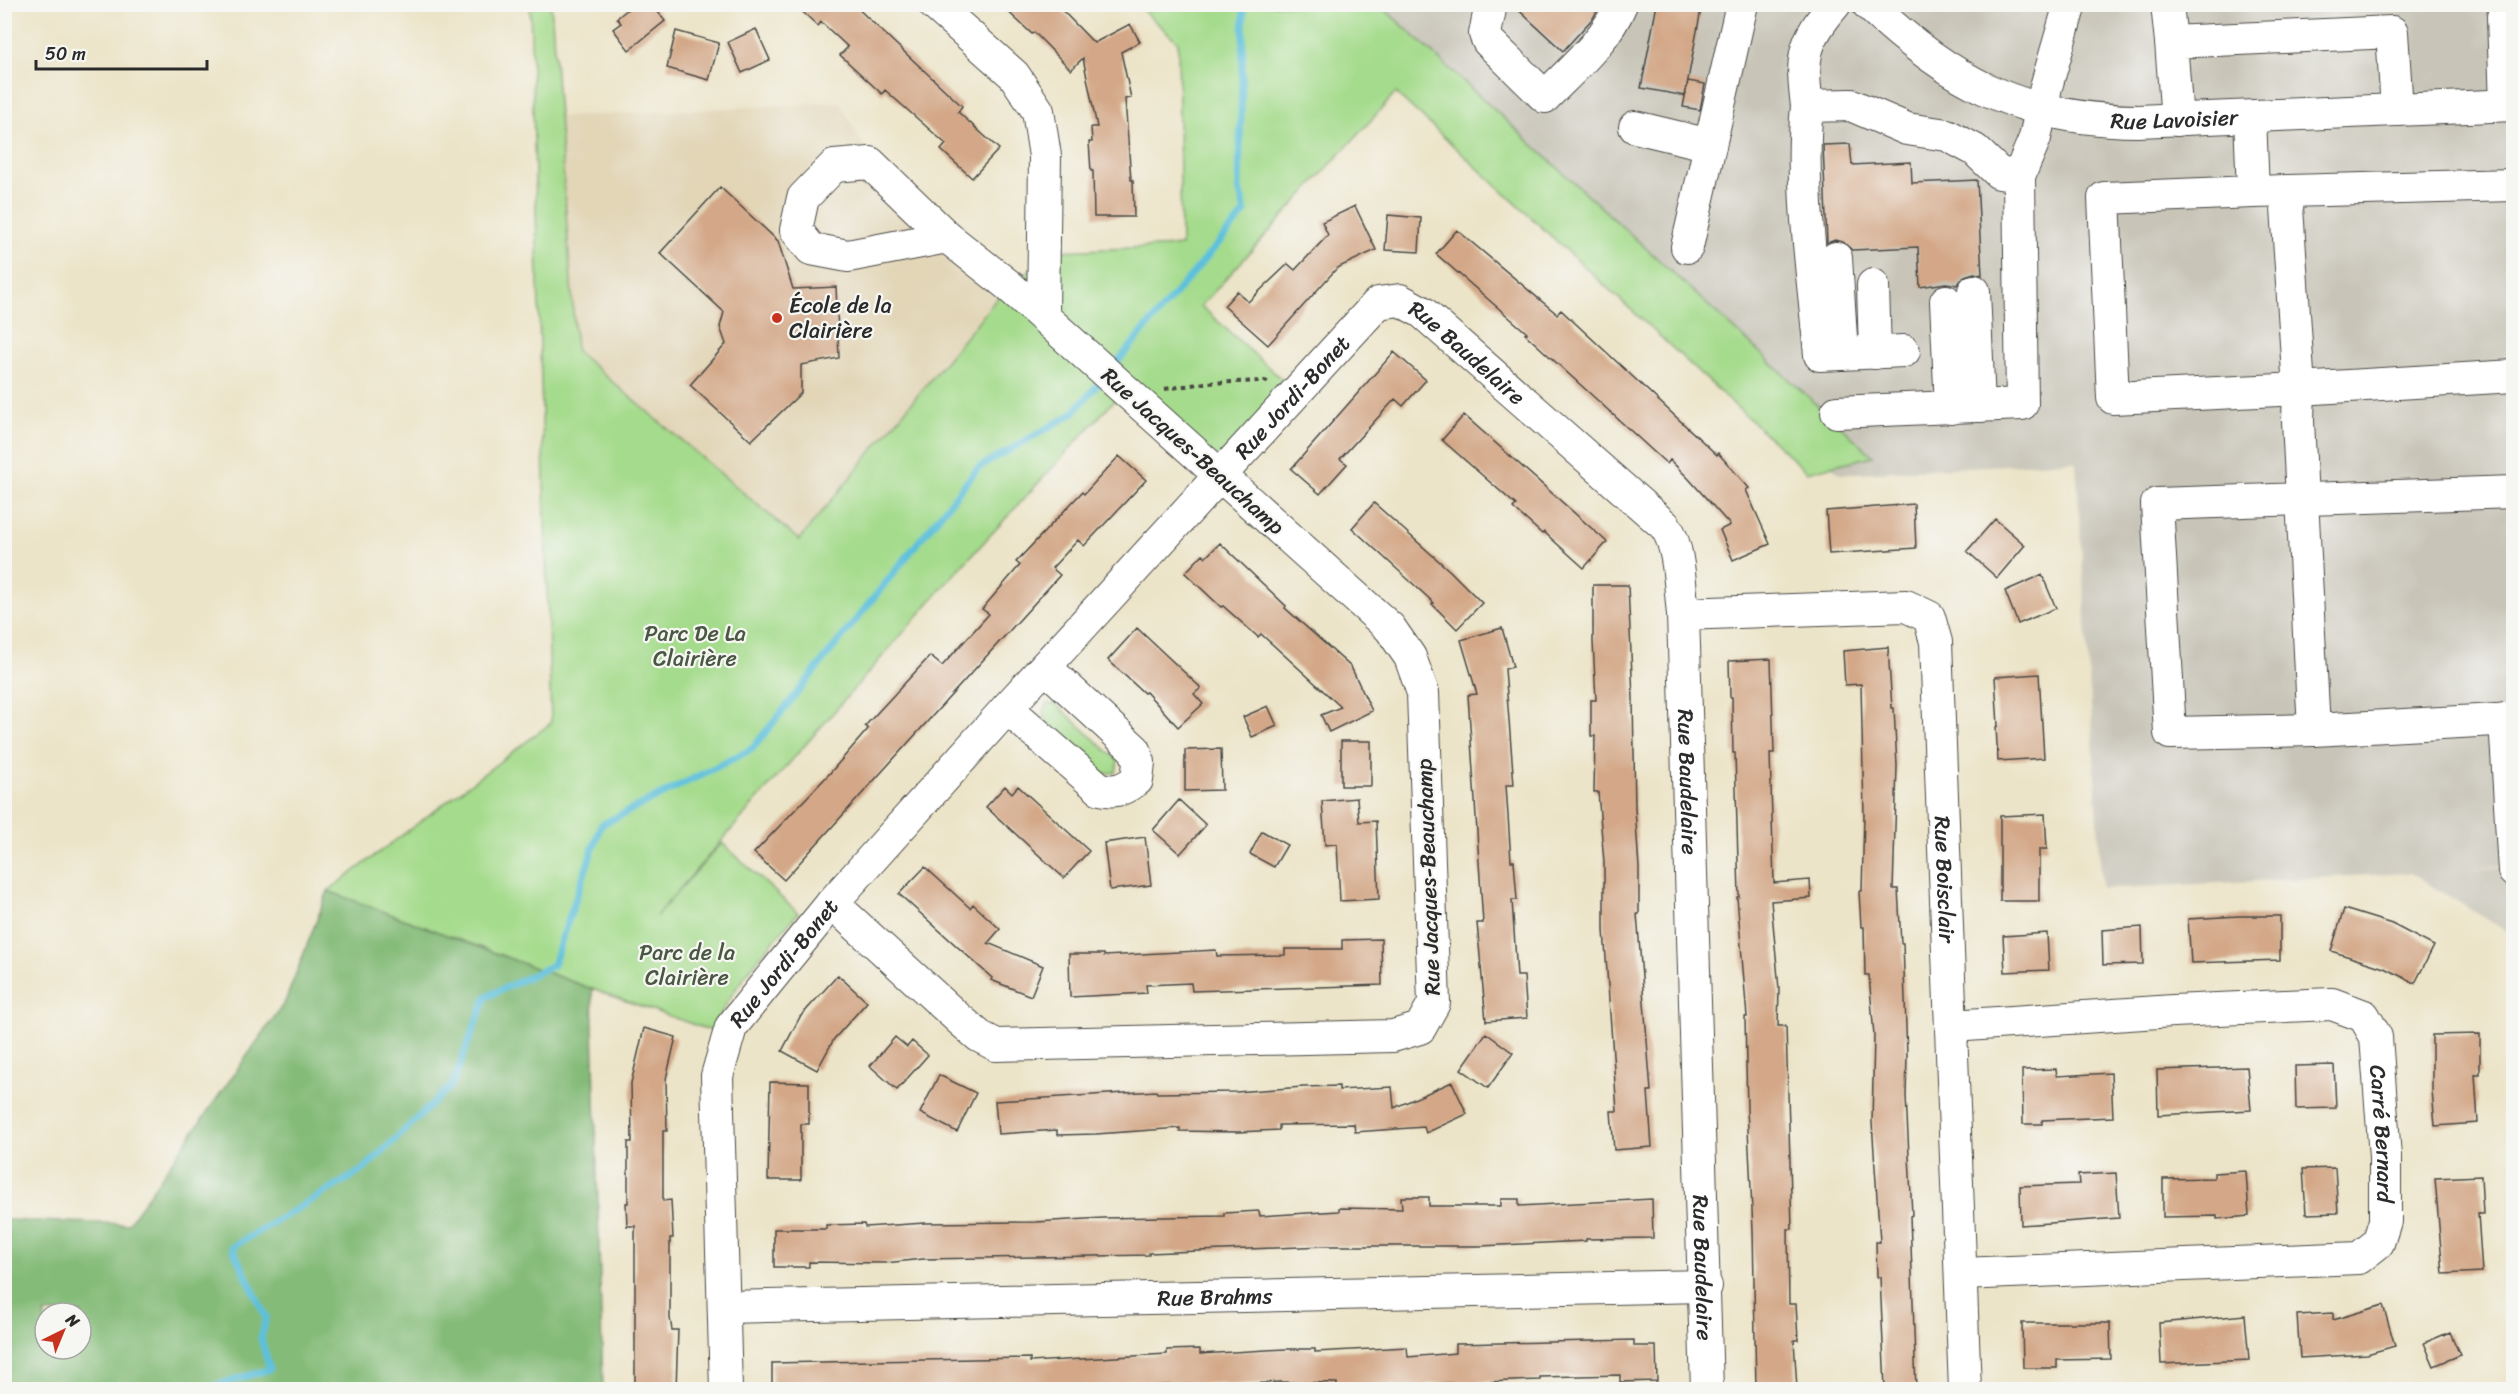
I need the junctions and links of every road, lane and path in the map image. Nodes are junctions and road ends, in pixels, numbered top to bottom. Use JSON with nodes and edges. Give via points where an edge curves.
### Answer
{"nodes":[{"id":1,"x":934,"y":4,"type":"edge"},
{"id":2,"x":1491,"y":4,"type":"edge"},
{"id":3,"x":1622,"y":4,"type":"edge"},
{"id":4,"x":1742,"y":4,"type":"edge"},
{"id":5,"x":1835,"y":4,"type":"edge"},
{"id":6,"x":1868,"y":4,"type":"edge"},
{"id":7,"x":2070,"y":4,"type":"edge"},
{"id":8,"x":2167,"y":4,"type":"edge"},
{"id":9,"x":2506,"y":13,"type":"edge"},
{"id":10,"x":2392,"y":18,"type":"edge"},
{"id":11,"x":2171,"y":42,"type":"junction"},
{"id":12,"x":2510,"y":105,"type":"edge"},
{"id":13,"x":1807,"y":106,"type":"junction"},
{"id":14,"x":2040,"y":109,"type":"junction"},
{"id":15,"x":2397,"y":110,"type":"junction"},
{"id":16,"x":2250,"y":117,"type":"junction"},
{"id":17,"x":2177,"y":120,"type":"junction"},
{"id":18,"x":1635,"y":127,"type":"dead end"},
{"id":19,"x":1710,"y":145,"type":"junction"},
{"id":20,"x":2019,"y":176,"type":"junction"},
{"id":21,"x":2514,"y":185,"type":"edge"},
{"id":22,"x":2253,"y":192,"type":"junction"},
{"id":23,"x":2286,"y":192,"type":"junction"},
{"id":24,"x":947,"y":237,"type":"dead end"},
{"id":25,"x":1687,"y":247,"type":"dead end"},
{"id":26,"x":1836,"y":258,"type":"dead end"},
{"id":27,"x":1873,"y":285,"type":"dead end"},
{"id":28,"x":1960,"y":296,"type":"dead end"},
{"id":29,"x":1400,"y":300,"type":"joint"},
{"id":30,"x":1043,"y":316,"type":"junction"},
{"id":31,"x":1842,"y":354,"type":"junction"},
{"id":32,"x":2514,"y":376,"type":"edge"},
{"id":33,"x":1124,"y":389,"type":"junction"},
{"id":34,"x":2299,"y":389,"type":"junction"},
{"id":35,"x":1297,"y":393,"type":"junction"},
{"id":36,"x":1965,"y":407,"type":"junction"},
{"id":37,"x":1837,"y":412,"type":"dead end"},
{"id":38,"x":1221,"y":476,"type":"junction"},
{"id":39,"x":2514,"y":492,"type":"edge"},
{"id":40,"x":2302,"y":500,"type":"junction"},
{"id":41,"x":1683,"y":615,"type":"junction"},
{"id":42,"x":1045,"y":667,"type":"junction"},
{"id":43,"x":1007,"y":708,"type":"junction"},
{"id":44,"x":2509,"y":719,"type":"edge"},
{"id":45,"x":2314,"y":730,"type":"junction"},
{"id":46,"x":2513,"y":836,"type":"edge"},
{"id":47,"x":2514,"y":871,"type":"edge"},
{"id":48,"x":832,"y":903,"type":"junction"},
{"id":49,"x":1952,"y":1026,"type":"junction"},
{"id":50,"x":1960,"y":1274,"type":"junction"},
{"id":51,"x":1706,"y":1286,"type":"junction"},
{"id":52,"x":725,"y":1307,"type":"junction"},
{"id":53,"x":726,"y":1389,"type":"edge"},
{"id":54,"x":1707,"y":1389,"type":"edge"},
{"id":55,"x":1965,"y":1389,"type":"edge"}],
"edges":[{"from":1,"to":30,"type":"street","via":[[1014,75],[1038,111],[1045,156]]},
{"from":2,"to":3,"type":"street","via":[[1485,34],[1488,41],[1545,97],[1599,41]]},
{"from":4,"to":19,"type":"street"},
{"from":5,"to":13,"type":"street","via":[[1816,28],[1803,60]]},
{"from":6,"to":14,"type":"street","name":"Rue Lavoisier","via":[[1959,77],[1992,94]]},
{"from":7,"to":14,"type":"street"},
{"from":8,"to":11,"type":"street"},
{"from":9,"to":12,"type":"street"},
{"from":10,"to":11,"type":"street"},
{"from":10,"to":15,"type":"street"},
{"from":11,"to":17,"type":"street"},
{"from":12,"to":15,"type":"street","name":"Rue Lavoisier"},
{"from":13,"to":20,"type":"street","via":[[1851,105],[1907,129],[1947,135],[1975,150],[2000,173]]},
{"from":13,"to":31,"type":"street","via":[[1806,193],[1820,355]]},
{"from":14,"to":17,"type":"street","name":"Rue Lavoisier","via":[[2117,121]]},
{"from":14,"to":20,"type":"street","via":[[2035,138]]},
{"from":15,"to":16,"type":"street","name":"Rue Lavoisier"},
{"from":16,"to":17,"type":"street","name":"Rue Lavoisier"},
{"from":16,"to":22,"type":"street"},
{"from":18,"to":19,"type":"street"},
{"from":19,"to":25,"type":"street"},
{"from":20,"to":36,"type":"street","via":[[2022,404]]},
{"from":21,"to":23,"type":"street"},
{"from":22,"to":23,"type":"street"},
{"from":22,"to":34,"type":"street","via":[[2104,198],[2113,398]]},
{"from":23,"to":34,"type":"street"},
{"from":24,"to":30,"type":"street","name":"Rue Jacques-Beauchamp"},
{"from":26,"to":31,"type":"street"},
{"from":27,"to":31,"type":"street","via":[[1890,352]]},
{"from":28,"to":36,"type":"street"},
{"from":29,"to":35,"type":"street","name":"Rue Jordi-Bonet","via":[[1378,303]]},
{"from":29,"to":41,"type":"street","name":"Rue Baudelaire","via":[[1422,312],[1670,532]]},
{"from":30,"to":33,"type":"street","name":"Rue Jacques-Beauchamp"},
{"from":32,"to":34,"type":"street"},
{"from":33,"to":35,"type":"path","via":[[1264,381]]},
{"from":33,"to":38,"type":"street","name":"Rue Jacques-Beauchamp"},
{"from":34,"to":40,"type":"street"},
{"from":35,"to":38,"type":"street","name":"Rue Jordi-Bonet"},
{"from":36,"to":37,"type":"street"},
{"from":38,"to":42,"type":"street","name":"Rue Jordi-Bonet"},
{"from":38,"to":48,"type":"street","name":"Rue Jacques-Beauchamp","via":[[1390,628],[1410,657],[1423,693],[1434,1003],[1420,1028],[1394,1036],[996,1045],[958,1018]]},
{"from":39,"to":40,"type":"street"},
{"from":40,"to":45,"type":"street"},
{"from":40,"to":45,"type":"street","via":[[2157,504],[2170,733]]},
{"from":41,"to":49,"type":"street","name":"Rue Boisclair","via":[[1906,606],[1929,616],[1936,642]]},
{"from":41,"to":51,"type":"street","name":"Rue Baudelaire"},
{"from":42,"to":43,"type":"street","name":"Rue Jordi-Bonet"},
{"from":42,"to":43,"type":"street","via":[[1135,750],[1139,762],[1137,780],[1122,790],[1100,789]]},
{"from":43,"to":48,"type":"street","name":"Rue Jordi-Bonet"},
{"from":44,"to":45,"type":"street"},
{"from":44,"to":46,"type":"street"},
{"from":46,"to":47,"type":"street"},
{"from":48,"to":52,"type":"street","name":"Rue Jordi-Bonet","via":[[730,1027],[717,1076]]},
{"from":49,"to":50,"type":"street","name":"Rue Boisclair"},
{"from":49,"to":50,"type":"street","name":"Carré Bernard","via":[[2332,1004],[2364,1016],[2376,1037],[2385,1157],[2385,1221],[2378,1243],[2359,1258]]},
{"from":50,"to":55,"type":"street","name":"Rue Boisclair"},
{"from":51,"to":52,"type":"street","name":"Rue Brahms"},
{"from":51,"to":54,"type":"street","name":"Rue Baudelaire"},
{"from":52,"to":53,"type":"street","name":"Rue Jordi-Bonet"}]}
